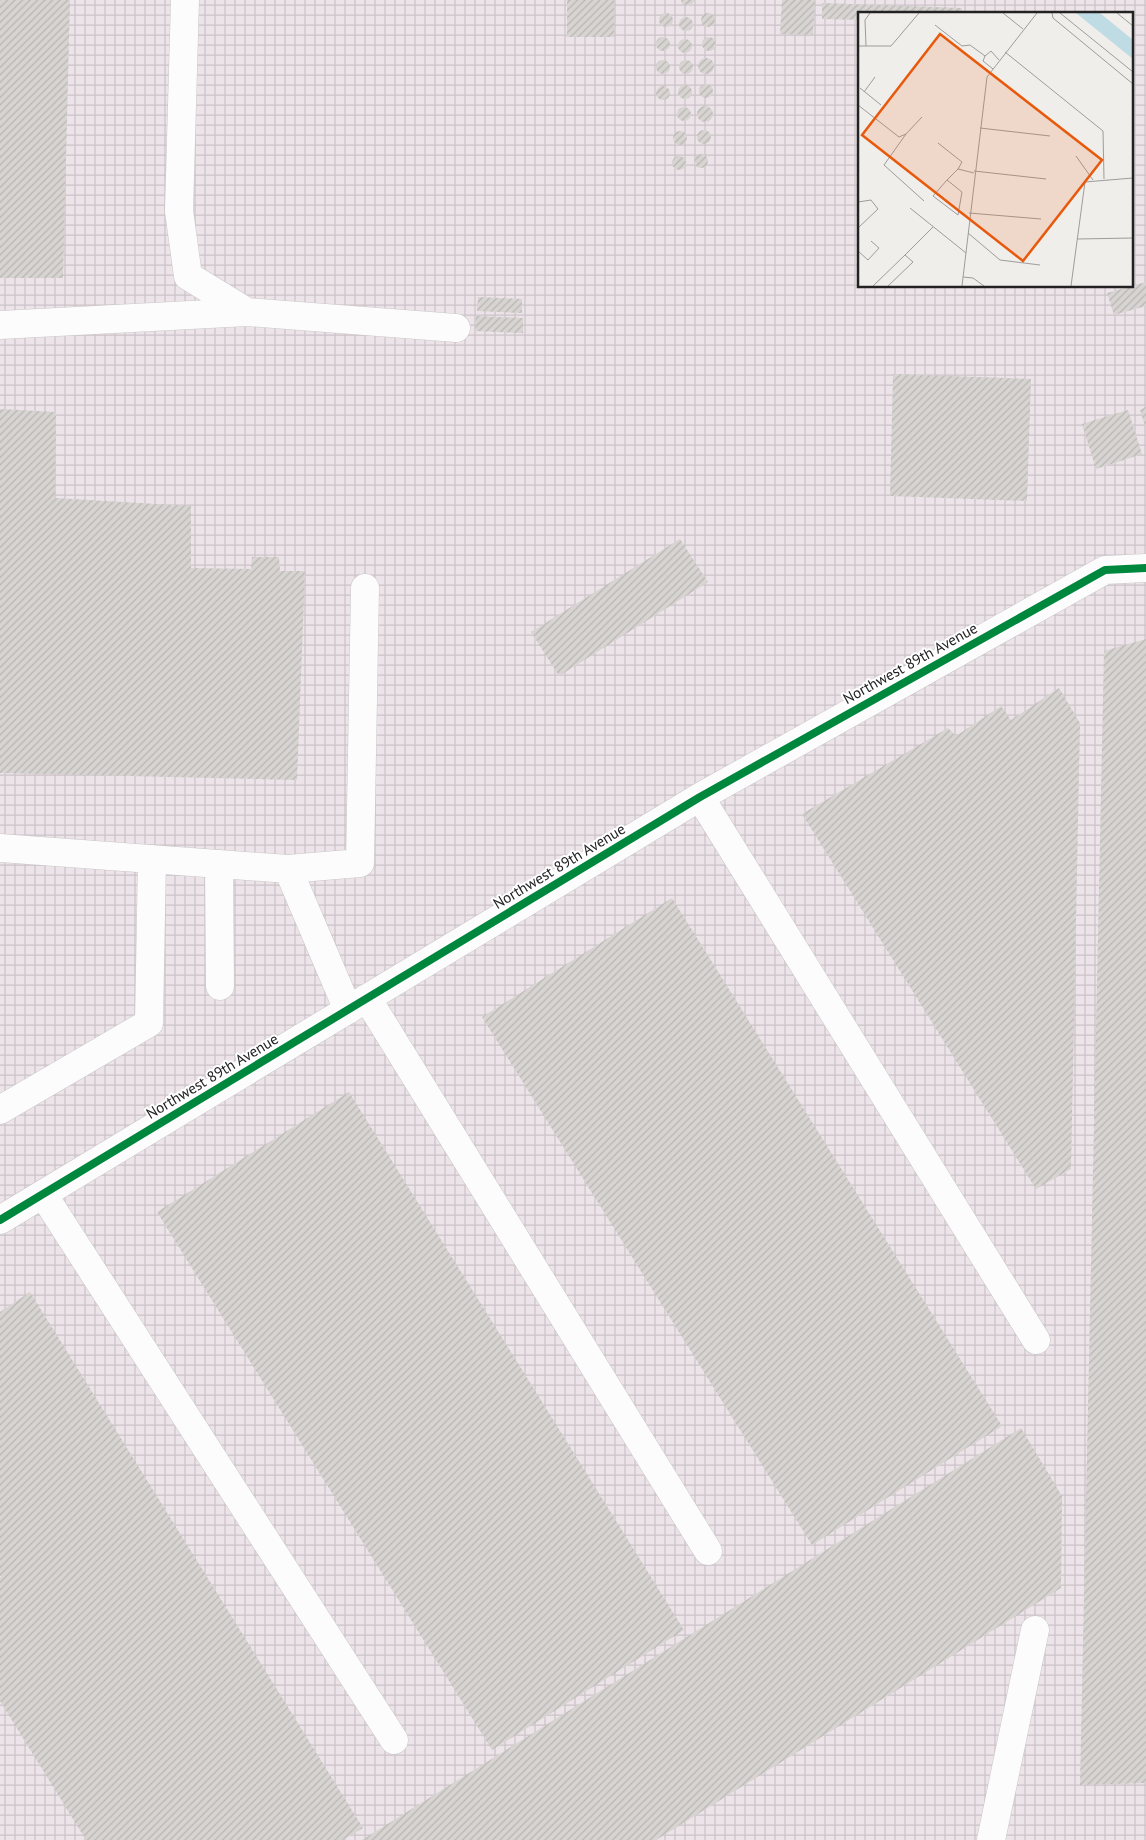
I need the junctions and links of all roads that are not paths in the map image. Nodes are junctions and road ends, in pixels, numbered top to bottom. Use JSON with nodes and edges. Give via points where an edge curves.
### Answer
{"nodes":[{"id":1,"x":185,"y":0,"type":"edge"},
{"id":2,"x":247,"y":312,"type":"junction"},
{"id":3,"x":0,"y":325,"type":"edge"},
{"id":4,"x":456,"y":328,"type":"dead end"},
{"id":5,"x":1146,"y":568,"type":"edge"},
{"id":6,"x":365,"y":588,"type":"dead end"},
{"id":7,"x":700,"y":797,"type":"junction"},
{"id":8,"x":0,"y":848,"type":"edge"},
{"id":9,"x":152,"y":859,"type":"junction"},
{"id":10,"x":218,"y":864,"type":"junction"},
{"id":11,"x":288,"y":869,"type":"junction"},
{"id":12,"x":220,"y":986,"type":"dead end"},
{"id":13,"x":358,"y":1004,"type":"junction"},
{"id":14,"x":0,"y":1110,"type":"edge"},
{"id":15,"x":43,"y":1194,"type":"junction"},
{"id":16,"x":0,"y":1220,"type":"edge"},
{"id":17,"x":1036,"y":1340,"type":"dead end"},
{"id":18,"x":708,"y":1551,"type":"dead end"},
{"id":19,"x":1035,"y":1630,"type":"dead end"},
{"id":20,"x":394,"y":1740,"type":"dead end"},
{"id":21,"x":991,"y":1840,"type":"edge"}],
"edges":[{"from":1,"to":2,"type":"street","via":[[179,211],[188,276]]},
{"from":2,"to":3,"type":"street"},
{"from":2,"to":4,"type":"street"},
{"from":5,"to":7,"type":"street","name":"Northwest 89th Avenue","via":[[1105,570]]},
{"from":6,"to":11,"type":"street","via":[[360,863]]},
{"from":7,"to":13,"type":"street","name":"Northwest 89th Avenue"},
{"from":7,"to":17,"type":"street"},
{"from":8,"to":9,"type":"street"},
{"from":9,"to":10,"type":"street"},
{"from":9,"to":14,"type":"street","via":[[150,1023]]},
{"from":10,"to":11,"type":"street"},
{"from":10,"to":12,"type":"street"},
{"from":11,"to":13,"type":"street"},
{"from":13,"to":15,"type":"street","name":"Northwest 89th Avenue"},
{"from":13,"to":18,"type":"street"},
{"from":15,"to":16,"type":"street","name":"Northwest 89th Avenue"},
{"from":15,"to":20,"type":"street"},
{"from":19,"to":21,"type":"street"}]}
